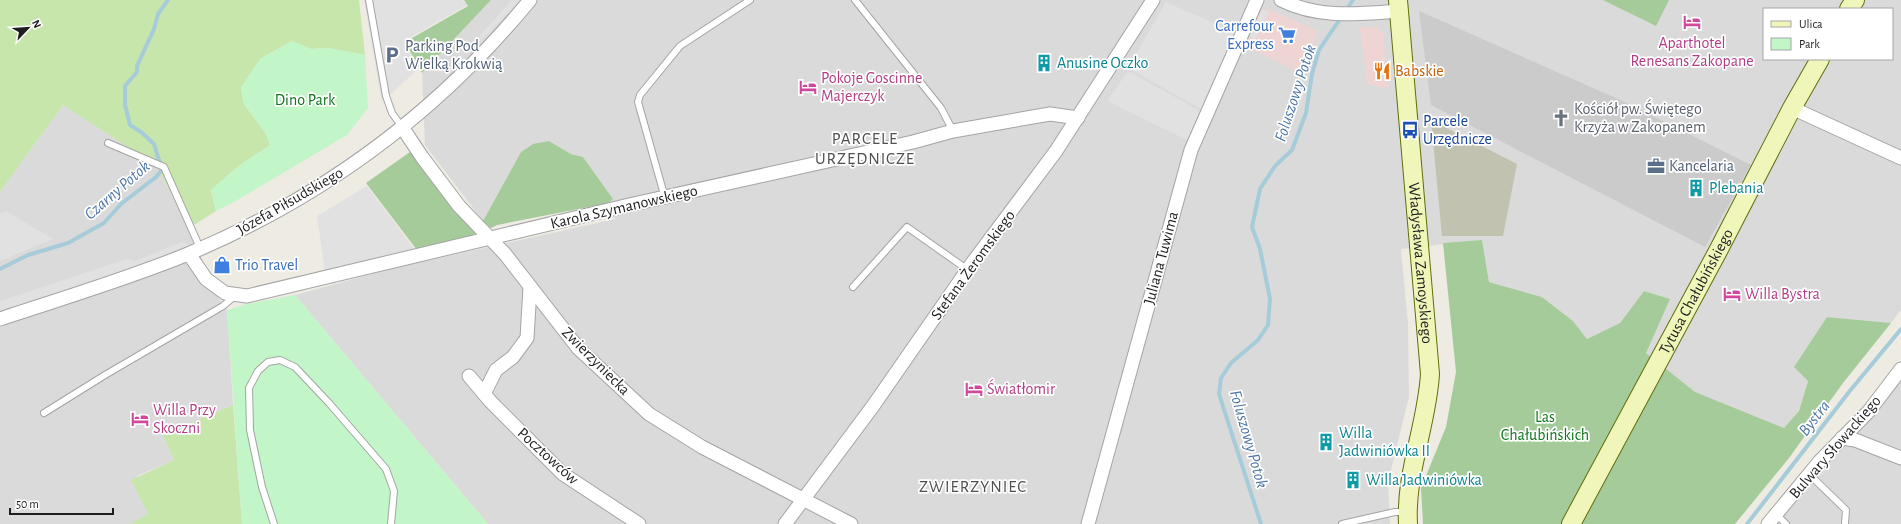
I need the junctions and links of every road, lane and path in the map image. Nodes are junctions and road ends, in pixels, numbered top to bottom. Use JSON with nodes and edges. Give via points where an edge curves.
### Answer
{"nodes":[{"id":1,"x":369,"y":0,"type":"edge"},
{"id":2,"x":530,"y":0,"type":"edge"},
{"id":3,"x":750,"y":0,"type":"edge"},
{"id":4,"x":855,"y":0,"type":"edge"},
{"id":5,"x":1153,"y":0,"type":"edge"},
{"id":6,"x":1257,"y":0,"type":"edge"},
{"id":7,"x":1281,"y":0,"type":"edge"},
{"id":8,"x":1399,"y":6,"type":"edge"},
{"id":9,"x":1819,"y":60,"type":"edge"},
{"id":10,"x":1792,"y":108,"type":"junction"},
{"id":11,"x":1078,"y":118,"type":"junction"},
{"id":12,"x":402,"y":127,"type":"junction"},
{"id":13,"x":954,"y":131,"type":"junction"},
{"id":14,"x":108,"y":143,"type":"dead end"},
{"id":15,"x":1901,"y":158,"type":"edge"},
{"id":16,"x":665,"y":198,"type":"junction"},
{"id":17,"x":491,"y":239,"type":"junction"},
{"id":18,"x":195,"y":251,"type":"junction"},
{"id":19,"x":968,"y":270,"type":"junction"},
{"id":20,"x":853,"y":287,"type":"dead end"},
{"id":21,"x":530,"y":288,"type":"junction"},
{"id":22,"x":236,"y":295,"type":"junction"},
{"id":23,"x":0,"y":319,"type":"edge"},
{"id":24,"x":1901,"y":369,"type":"edge"},
{"id":25,"x":469,"y":376,"type":"dead end"},
{"id":26,"x":484,"y":394,"type":"junction"},
{"id":27,"x":44,"y":413,"type":"dead end"},
{"id":28,"x":1842,"y":438,"type":"junction"},
{"id":29,"x":1901,"y":458,"type":"edge"},
{"id":30,"x":1810,"y":474,"type":"junction"},
{"id":31,"x":804,"y":499,"type":"junction"},
{"id":32,"x":1408,"y":518,"type":"edge"},
{"id":33,"x":1772,"y":519,"type":"edge"},
{"id":34,"x":274,"y":524,"type":"edge"},
{"id":35,"x":391,"y":524,"type":"edge"},
{"id":36,"x":639,"y":524,"type":"edge"},
{"id":37,"x":785,"y":524,"type":"edge"},
{"id":38,"x":851,"y":524,"type":"edge"},
{"id":39,"x":1088,"y":524,"type":"edge"},
{"id":40,"x":1342,"y":524,"type":"edge"},
{"id":41,"x":1571,"y":524,"type":"edge"},
{"id":42,"x":1786,"y":524,"type":"edge"},
{"id":43,"x":1845,"y":524,"type":"edge"}],
"edges":[{"from":1,"to":12,"type":"lane","via":[[386,96],[392,113]]},
{"from":2,"to":12,"type":"street","name":"Józefa Piłsudskiego","via":[[462,74]]},
{"from":3,"to":16,"type":"lane","via":[[680,46],[640,95],[638,102]]},
{"from":4,"to":13,"type":"lane","via":[[940,108]]},
{"from":5,"to":11,"type":"street","name":"Stefana Żeromskiego"},
{"from":6,"to":39,"type":"street","name":"Juliana Tuwima","via":[[1191,150]]},
{"from":7,"to":8,"type":"street","via":[[1303,9],[1325,13],[1361,14]]},
{"from":8,"to":32,"type":"street","name":"Władysława Zamoyskiego","via":[[1430,374],[1427,407],[1409,484]]},
{"from":9,"to":10,"type":"street","name":"Tytusa Chałubińskiego"},
{"from":10,"to":15,"type":"street"},
{"from":10,"to":41,"type":"street","name":"Tytusa Chałubińskiego"},
{"from":11,"to":13,"type":"street","name":"Karola Szymanowskiego","via":[[1050,114]]},
{"from":11,"to":19,"type":"street","name":"Stefana Żeromskiego"},
{"from":12,"to":17,"type":"street","name":"Zwierzyniecka","via":[[459,206]]},
{"from":12,"to":18,"type":"street","name":"Józefa Piłsudskiego","via":[[354,164],[296,201]]},
{"from":13,"to":16,"type":"street","name":"Karola Szymanowskiego"},
{"from":14,"to":18,"type":"lane","via":[[164,167]]},
{"from":16,"to":17,"type":"street","name":"Karola Szymanowskiego"},
{"from":17,"to":21,"type":"street","name":"Zwierzyniecka"},
{"from":17,"to":22,"type":"street","name":"Karola Szymanowskiego","via":[[247,296]]},
{"from":18,"to":22,"type":"street","name":"Karola Szymanowskiego","via":[[206,279],[225,293]]},
{"from":18,"to":23,"type":"street","name":"Józefa Piłsudskiego"},
{"from":19,"to":20,"type":"lane","via":[[907,227]]},
{"from":19,"to":31,"type":"street","name":"Stefana Żeromskiego"},
{"from":21,"to":26,"type":"street","via":[[527,338],[513,357],[496,370]]},
{"from":21,"to":31,"type":"street","name":"Zwierzyniecka","via":[[578,348],[649,414],[702,447]]},
{"from":22,"to":27,"type":"lane","via":[[223,306]]},
{"from":24,"to":28,"type":"street","name":"Bulwary Słowackiego","via":[[1869,411]]},
{"from":25,"to":26,"type":"street","name":"Pocztowców"},
{"from":26,"to":36,"type":"street","name":"Pocztowców","via":[[563,474]]},
{"from":28,"to":29,"type":"street","via":[[1855,440]]},
{"from":28,"to":30,"type":"street","name":"Bulwary Słowackiego"},
{"from":30,"to":33,"type":"street","name":"Bulwary Słowackiego"},
{"from":30,"to":43,"type":"lane","via":[[1846,510]]},
{"from":31,"to":37,"type":"street","name":"Stefana Żeromskiego"},
{"from":31,"to":38,"type":"street","name":"Zwierzyniecka"},
{"from":32,"to":40,"type":"lane","via":[[1395,512]]},
{"from":33,"to":42,"type":"lane"},
{"from":34,"to":35,"type":"lane","via":[[262,487],[250,430],[248,388],[258,371],[268,362],[280,360],[295,367],[329,402],[386,469],[394,491]]}]}
